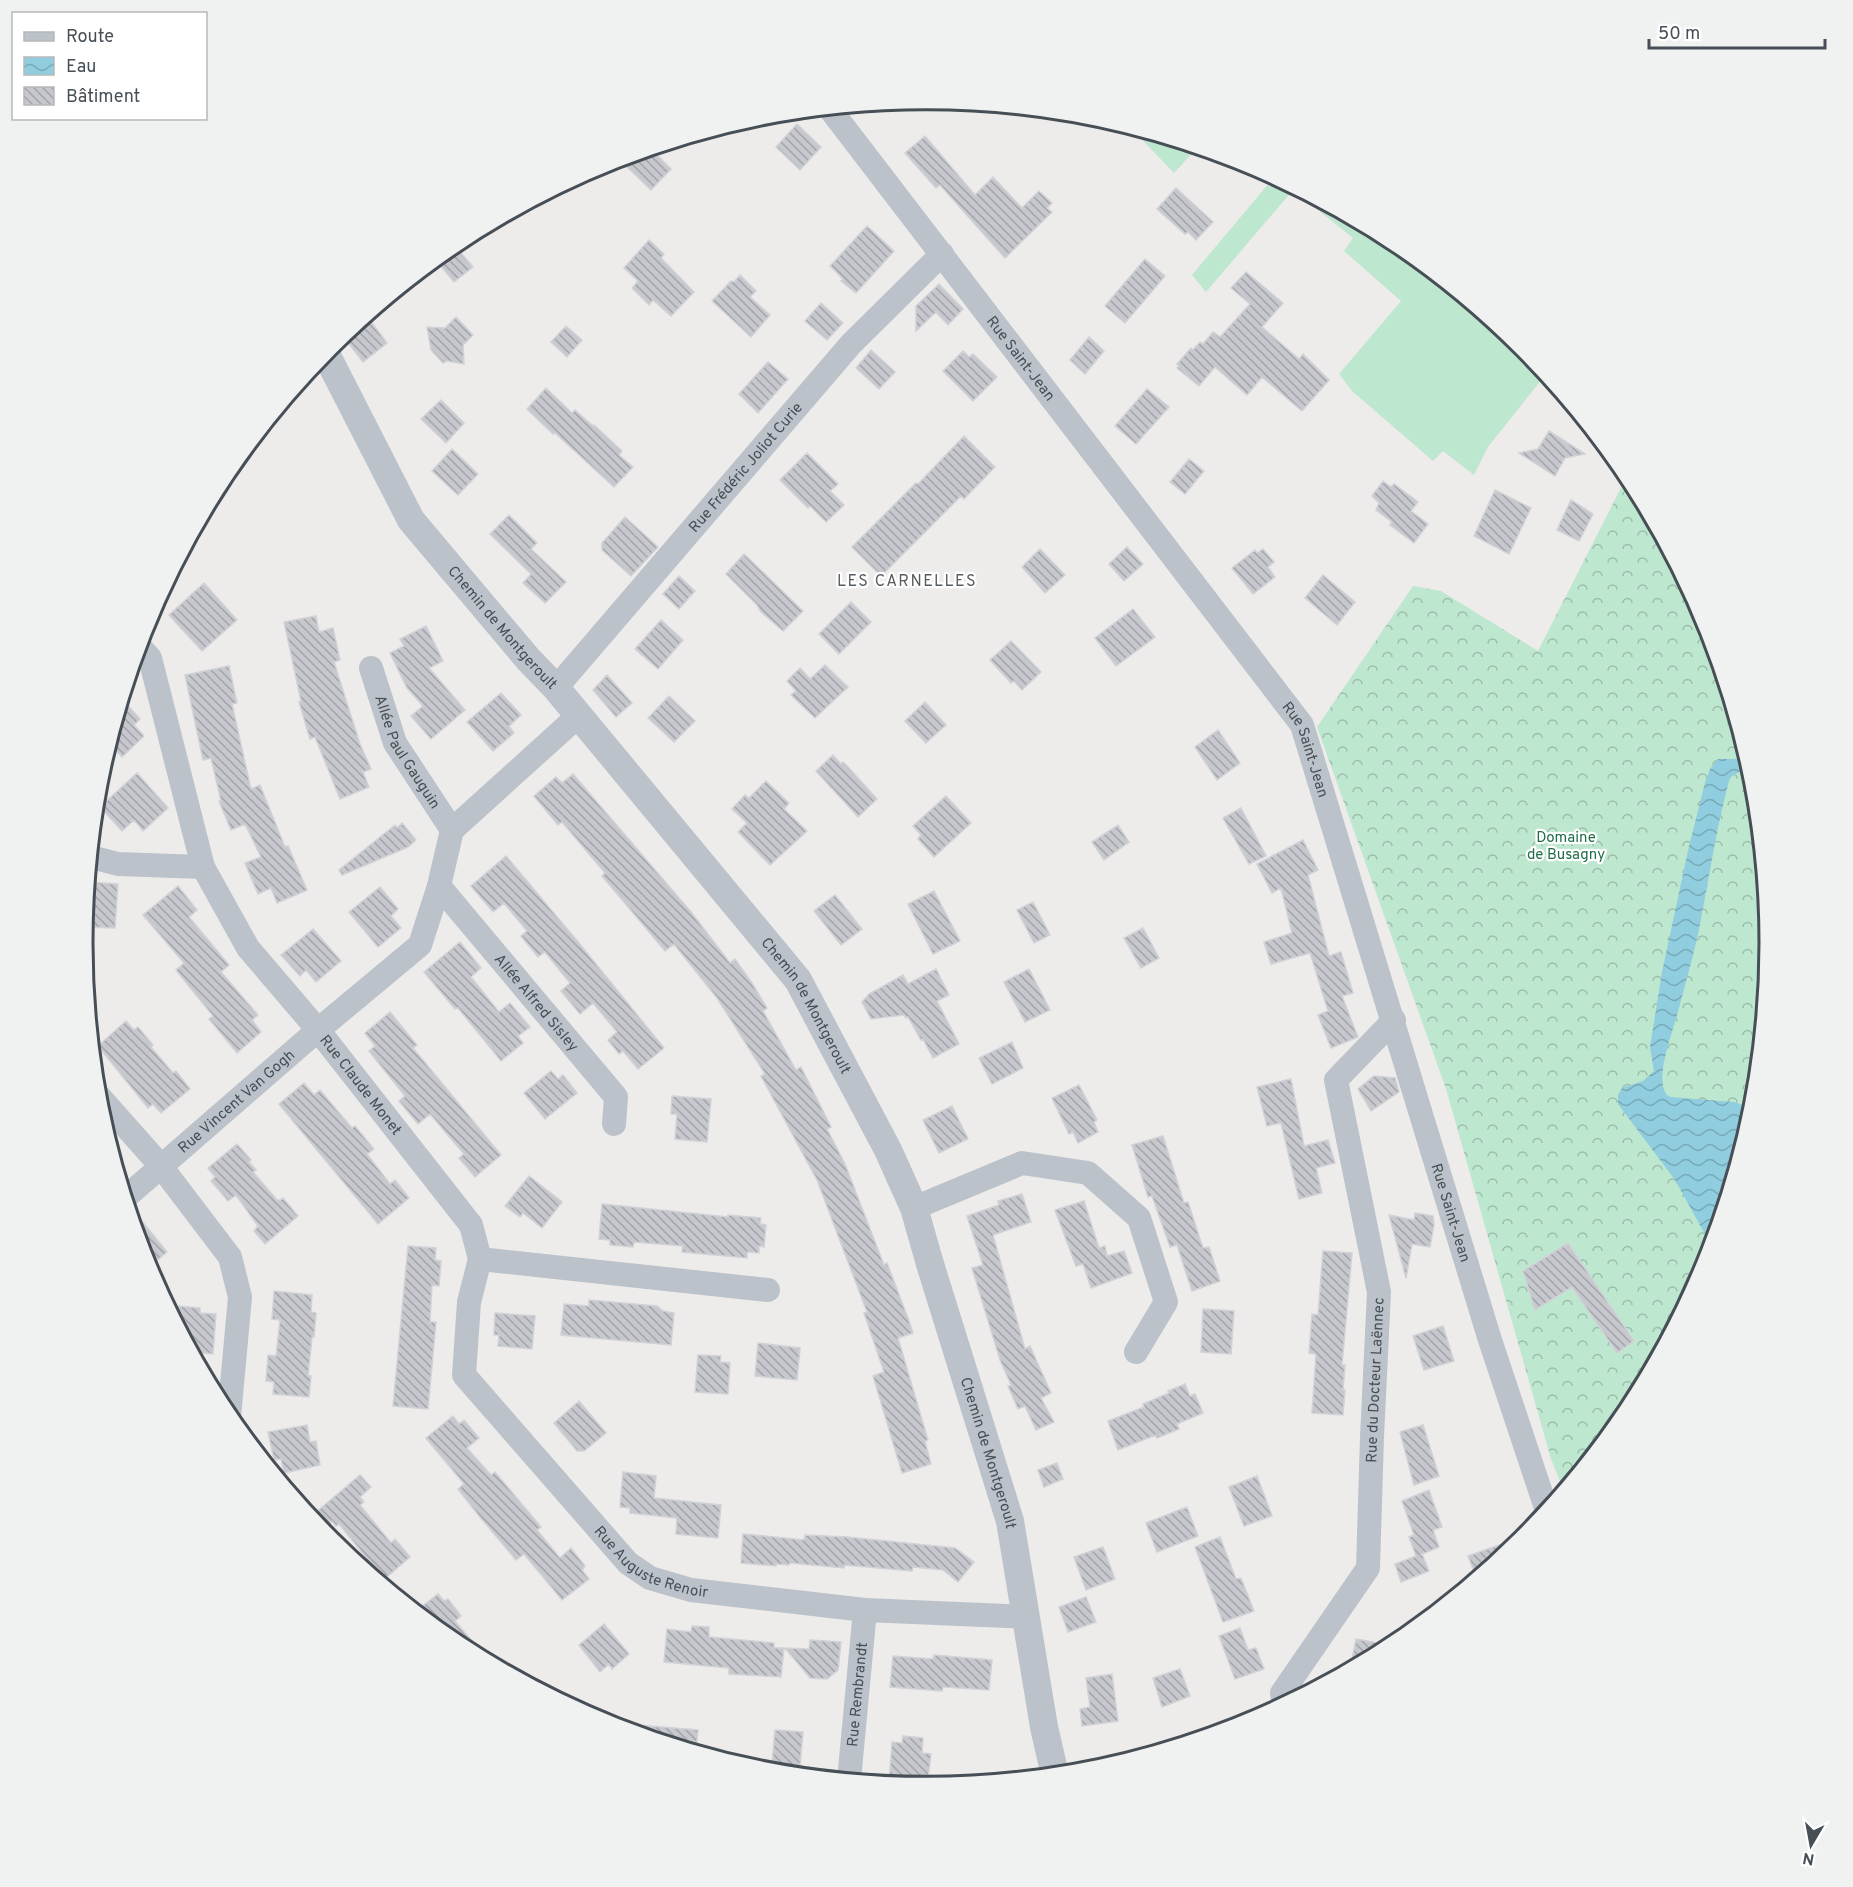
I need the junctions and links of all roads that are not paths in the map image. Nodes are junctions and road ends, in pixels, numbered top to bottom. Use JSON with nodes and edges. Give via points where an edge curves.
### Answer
{"nodes":[{"id":1,"x":835,"y":115,"type":"edge"},
{"id":2,"x":942,"y":254,"type":"junction"},
{"id":3,"x":330,"y":362,"type":"edge"},
{"id":4,"x":146,"y":653,"type":"edge"},
{"id":5,"x":371,"y":668,"type":"dead end"},
{"id":6,"x":556,"y":688,"type":"junction"},
{"id":7,"x":579,"y":716,"type":"junction"},
{"id":8,"x":452,"y":830,"type":"junction"},
{"id":9,"x":98,"y":859,"type":"edge"},
{"id":10,"x":203,"y":867,"type":"junction"},
{"id":11,"x":439,"y":886,"type":"junction"},
{"id":12,"x":1394,"y":1020,"type":"junction"},
{"id":13,"x":318,"y":1030,"type":"junction"},
{"id":14,"x":110,"y":1108,"type":"edge"},
{"id":15,"x":614,"y":1124,"type":"dead end"},
{"id":16,"x":160,"y":1166,"type":"junction"},
{"id":17,"x":131,"y":1192,"type":"edge"},
{"id":18,"x":914,"y":1208,"type":"junction"},
{"id":19,"x":480,"y":1259,"type":"junction"},
{"id":20,"x":768,"y":1290,"type":"dead end"},
{"id":21,"x":1136,"y":1352,"type":"dead end"},
{"id":22,"x":230,"y":1403,"type":"edge"},
{"id":23,"x":1544,"y":1503,"type":"edge"},
{"id":24,"x":865,"y":1610,"type":"junction"},
{"id":25,"x":1027,"y":1617,"type":"junction"},
{"id":26,"x":1283,"y":1697,"type":"edge"},
{"id":27,"x":1053,"y":1767,"type":"edge"},
{"id":28,"x":850,"y":1773,"type":"edge"}],
"edges":[{"from":1,"to":2,"type":"street","name":"Rue Saint-Jean"},
{"from":2,"to":6,"type":"street","name":"Rue Frédéric Joliot Curie","via":[[851,344]]},
{"from":2,"to":12,"type":"street","name":"Rue Saint-Jean","via":[[1302,725]]},
{"from":3,"to":6,"type":"street","name":"Chemin de Montgeroult","via":[[411,520]]},
{"from":4,"to":10,"type":"street","name":"Rue Claude Monet","via":[[150,658]]},
{"from":5,"to":8,"type":"street","name":"Allée Paul Gauguin","via":[[395,743]]},
{"from":6,"to":7,"type":"street","name":"Chemin de Montgeroult"},
{"from":7,"to":8,"type":"street"},
{"from":7,"to":18,"type":"street","name":"Chemin de Montgeroult","via":[[798,980],[860,1093]]},
{"from":8,"to":11,"type":"street","name":"Rue Vincent Van Gogh"},
{"from":9,"to":10,"type":"street","via":[[118,864]]},
{"from":10,"to":13,"type":"street","name":"Rue Claude Monet","via":[[248,948]]},
{"from":11,"to":13,"type":"street","name":"Rue Vincent Van Gogh","via":[[420,945]]},
{"from":11,"to":15,"type":"street","name":"Allée Alfred Sisley","via":[[616,1097]]},
{"from":12,"to":23,"type":"street","name":"Rue Saint-Jean","via":[[1490,1340]]},
{"from":12,"to":26,"type":"street","name":"Rue du Docteur Laënnec","via":[[1336,1080],[1379,1292],[1368,1568]]},
{"from":13,"to":16,"type":"street","name":"Rue Vincent Van Gogh"},
{"from":13,"to":19,"type":"street","name":"Rue Claude Monet","via":[[471,1225]]},
{"from":14,"to":16,"type":"street"},
{"from":16,"to":17,"type":"street","name":"Rue Vincent Van Gogh"},
{"from":16,"to":22,"type":"street","via":[[230,1257],[240,1297]]},
{"from":18,"to":21,"type":"street","via":[[1022,1163],[1088,1173],[1139,1218],[1166,1302]]},
{"from":18,"to":25,"type":"street","name":"Chemin de Montgeroult","via":[[1010,1521]]},
{"from":19,"to":20,"type":"street"},
{"from":19,"to":24,"type":"street","name":"Rue Auguste Renoir","via":[[470,1302],[464,1375],[628,1563],[650,1578],[691,1590]]},
{"from":24,"to":25,"type":"street","name":"Rue Auguste Renoir"},
{"from":24,"to":28,"type":"street","name":"Rue Rembrandt"},
{"from":25,"to":27,"type":"street","name":"Chemin de Montgeroult"}]}
